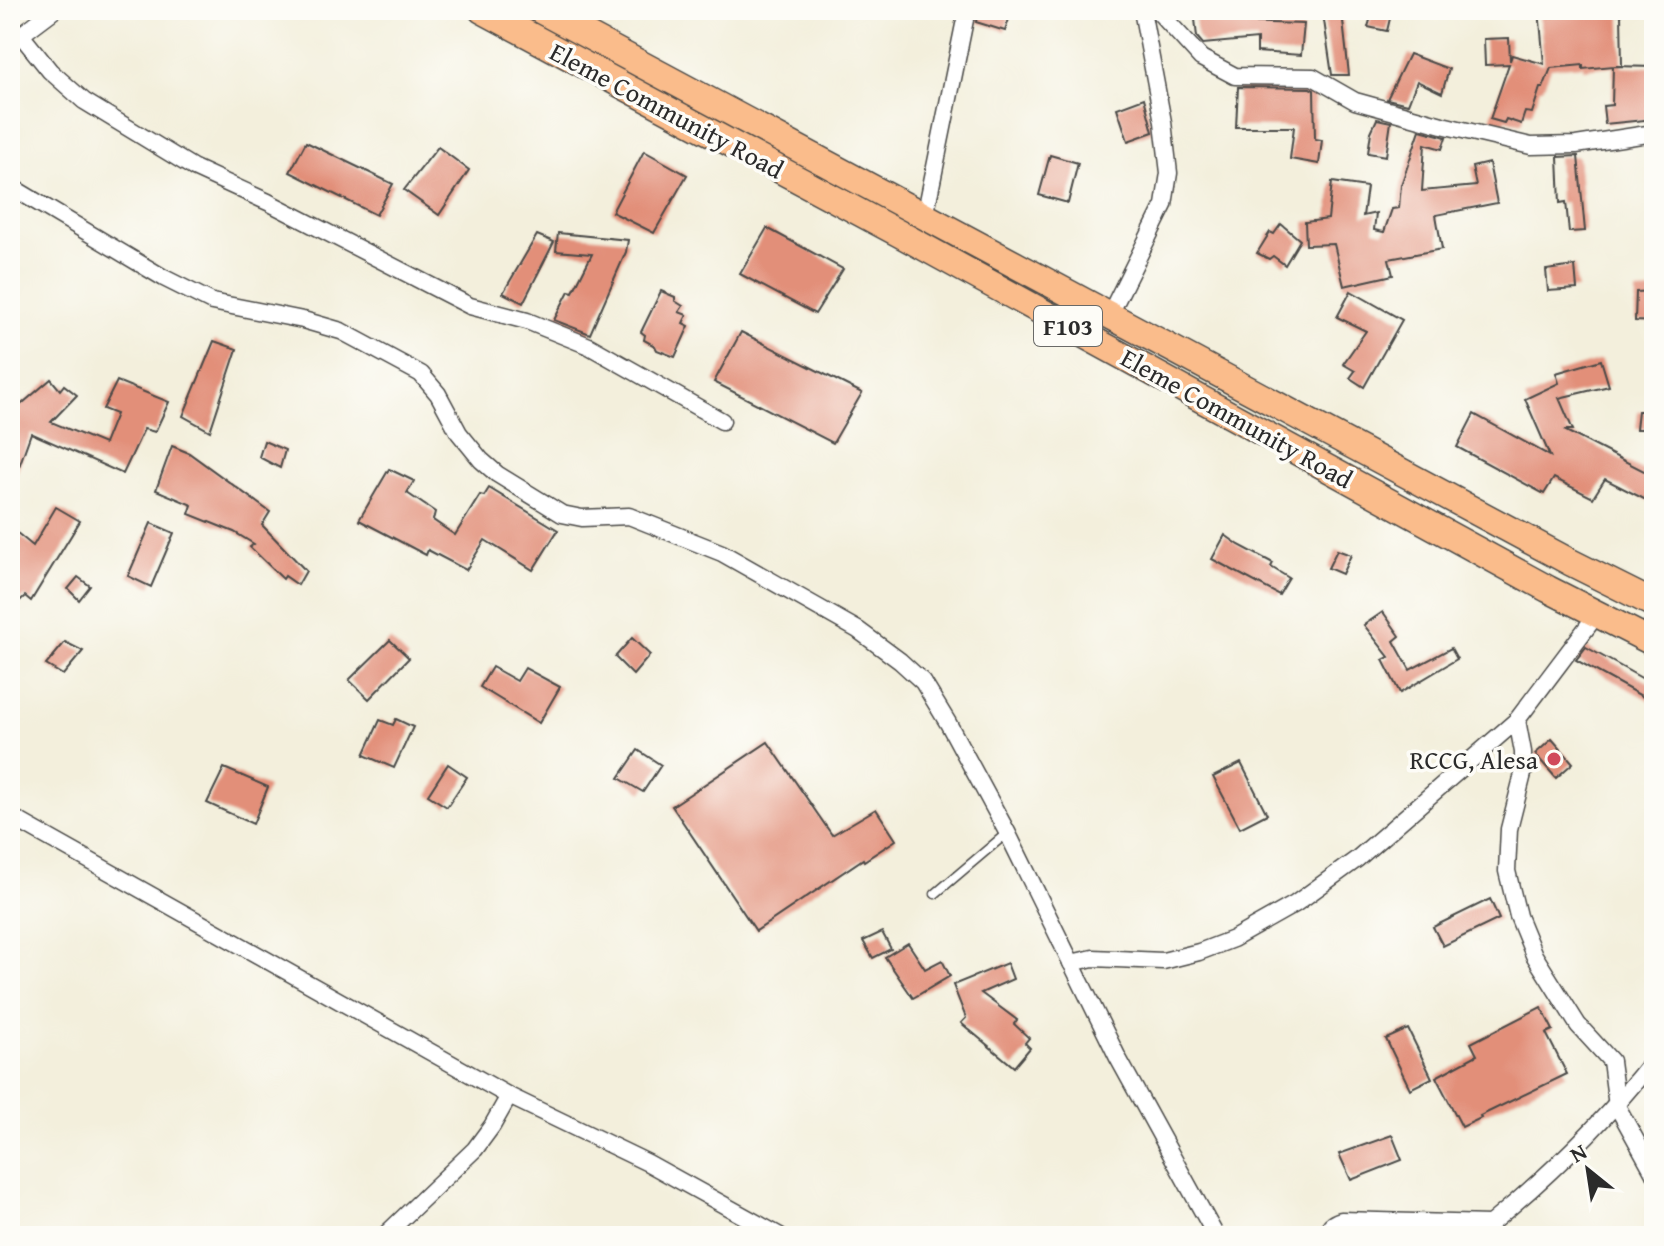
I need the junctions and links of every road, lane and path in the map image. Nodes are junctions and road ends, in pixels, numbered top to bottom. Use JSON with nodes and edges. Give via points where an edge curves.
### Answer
{"nodes":[{"id":1,"x":54,"y":10,"type":"edge"},
{"id":2,"x":482,"y":10,"type":"edge"},
{"id":3,"x":540,"y":10,"type":"edge"},
{"id":4,"x":967,"y":10,"type":"edge"},
{"id":5,"x":1142,"y":10,"type":"edge"},
{"id":6,"x":1157,"y":10,"type":"edge"},
{"id":7,"x":15,"y":39,"type":"edge"},
{"id":8,"x":1654,"y":133,"type":"edge"},
{"id":9,"x":10,"y":186,"type":"edge"},
{"id":10,"x":925,"y":216,"type":"junction"},
{"id":11,"x":1110,"y":314,"type":"junction"},
{"id":12,"x":722,"y":421,"type":"dead end"},
{"id":13,"x":1652,"y":599,"type":"edge"},
{"id":14,"x":1597,"y":614,"type":"junction"},
{"id":15,"x":1654,"y":643,"type":"edge"},
{"id":16,"x":1517,"y":720,"type":"junction"},
{"id":17,"x":10,"y":816,"type":"edge"},
{"id":18,"x":1007,"y":832,"type":"junction"},
{"id":19,"x":935,"y":894,"type":"dead end"},
{"id":20,"x":1071,"y":963,"type":"junction"},
{"id":21,"x":1654,"y":1059,"type":"edge"},
{"id":22,"x":509,"y":1096,"type":"junction"},
{"id":23,"x":1617,"y":1106,"type":"junction"},
{"id":24,"x":1654,"y":1173,"type":"edge"},
{"id":25,"x":384,"y":1236,"type":"edge"},
{"id":26,"x":780,"y":1236,"type":"edge"},
{"id":27,"x":1216,"y":1236,"type":"edge"},
{"id":28,"x":1327,"y":1236,"type":"edge"}],
"edges":[{"from":1,"to":7,"type":"street"},
{"from":2,"to":14,"type":"main road","name":"Eleme Community Road","number":"F103"},
{"from":3,"to":10,"type":"main road","name":"Eleme Community Road","number":"F103"},
{"from":4,"to":10,"type":"street"},
{"from":5,"to":11,"type":"street","via":[[1169,173],[1164,205]]},
{"from":6,"to":8,"type":"street","via":[[1201,58],[1235,76],[1313,77],[1355,101],[1531,146]]},
{"from":7,"to":12,"type":"street","via":[[84,101],[194,168],[470,306],[589,346]]},
{"from":9,"to":18,"type":"street","via":[[212,302],[341,331],[421,374],[481,460],[562,514],[629,516],[659,527],[722,553],[858,630],[923,682]]},
{"from":10,"to":11,"type":"main road","name":"Eleme Community Road","number":"F103"},
{"from":11,"to":13,"type":"main road","name":"Eleme Community Road","number":"F103","via":[[1556,554]]},
{"from":14,"to":15,"type":"main road","name":"Eleme Community Road","number":"F103"},
{"from":14,"to":16,"type":"street"},
{"from":16,"to":20,"type":"street","via":[[1357,859],[1295,904],[1233,939],[1163,961],[1093,958]]},
{"from":16,"to":23,"type":"street","via":[[1523,774],[1509,829],[1507,871],[1518,916],[1534,955],[1578,1025],[1611,1061]]},
{"from":17,"to":22,"type":"street"},
{"from":18,"to":19,"type":"lane"},
{"from":18,"to":20,"type":"street"},
{"from":20,"to":27,"type":"street"},
{"from":21,"to":23,"type":"street"},
{"from":22,"to":25,"type":"street","via":[[475,1149]]},
{"from":22,"to":26,"type":"street","via":[[648,1163]]},
{"from":23,"to":24,"type":"street"},
{"from":23,"to":28,"type":"street","via":[[1539,1184],[1490,1224],[1341,1220],[1333,1222]]}]}
